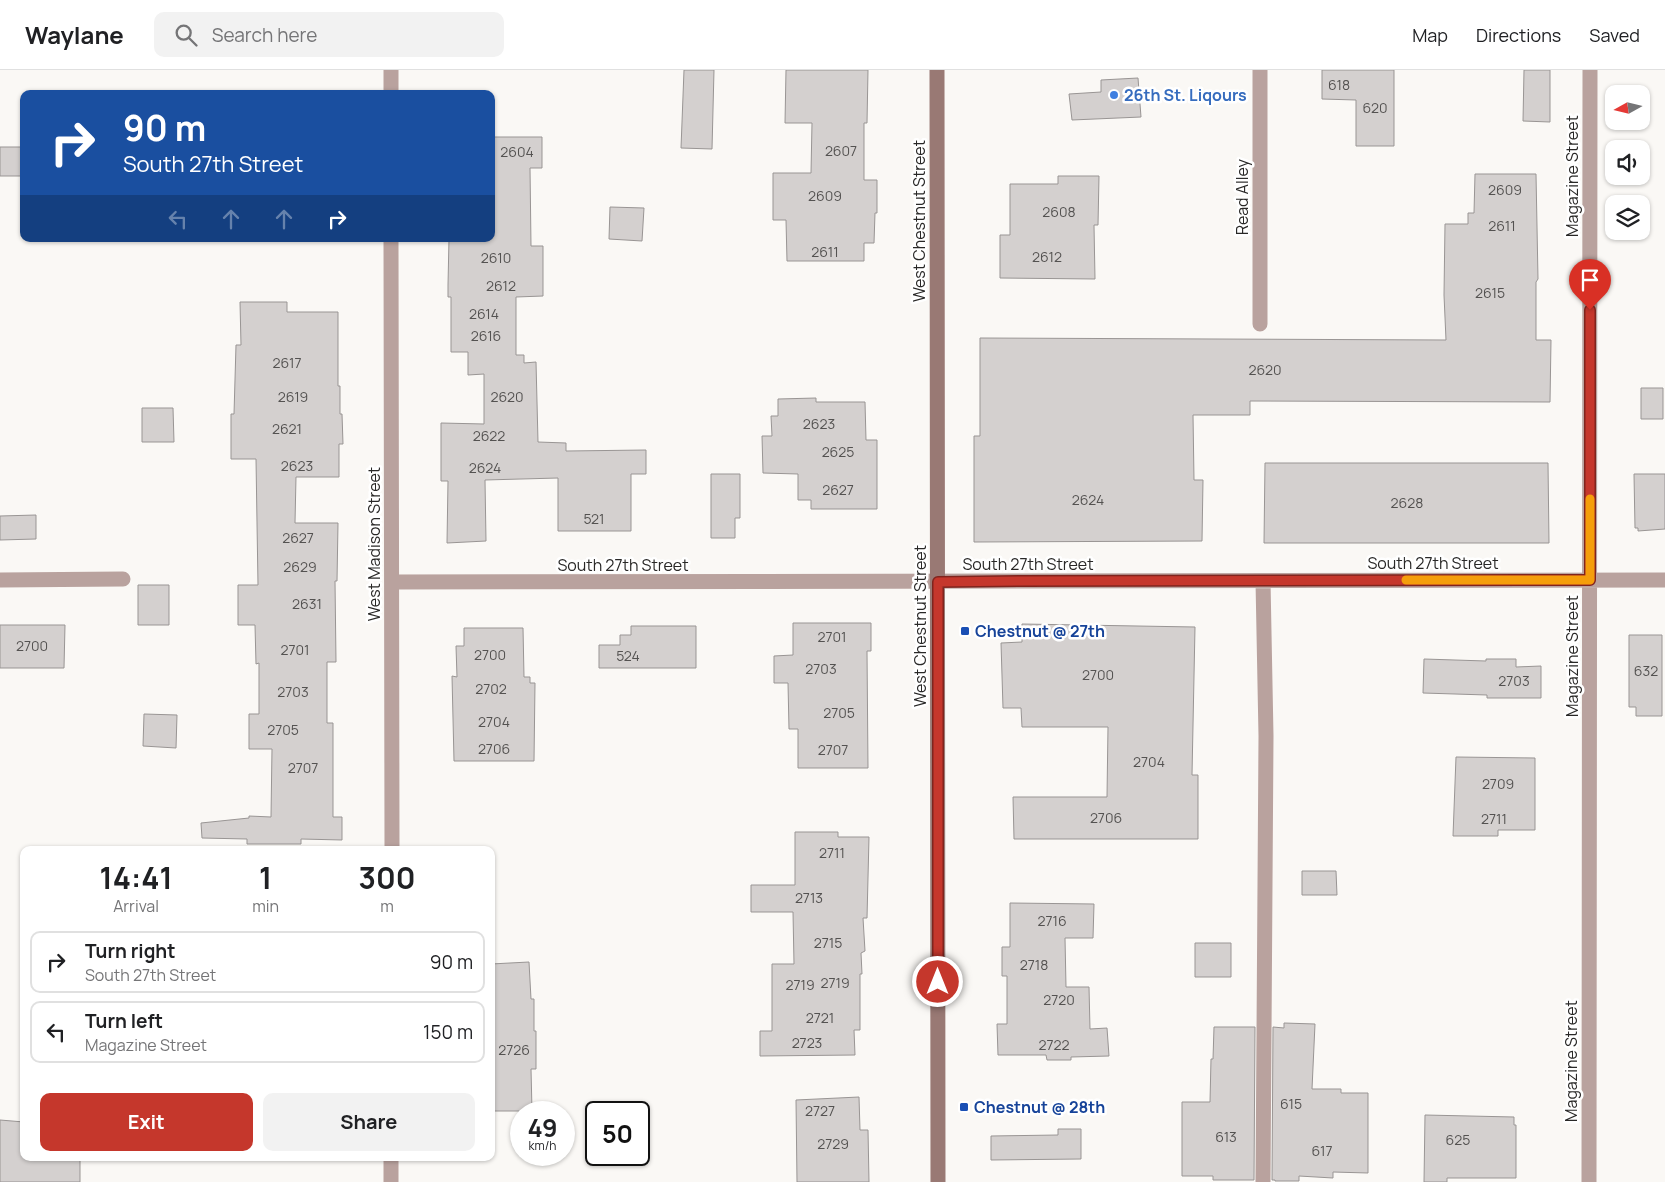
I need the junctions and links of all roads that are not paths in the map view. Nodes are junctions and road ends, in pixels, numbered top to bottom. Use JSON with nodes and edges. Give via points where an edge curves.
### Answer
{"nodes":[{"id":1,"x":391,"y":70,"type":"edge"},
{"id":2,"x":937,"y":70,"type":"edge"},
{"id":3,"x":1260,"y":70,"type":"edge"},
{"id":4,"x":1590,"y":70,"type":"edge"},
{"id":5,"x":391,"y":90,"type":"edge"},
{"id":6,"x":391,"y":242,"type":"edge"},
{"id":7,"x":1260,"y":324,"type":"dead end"},
{"id":8,"x":0,"y":580,"type":"edge"},
{"id":9,"x":123,"y":580,"type":"dead end"},
{"id":10,"x":1590,"y":580,"type":"junction"},
{"id":11,"x":1665,"y":580,"type":"edge"},
{"id":12,"x":1263,"y":581,"type":"junction"},
{"id":13,"x":392,"y":582,"type":"junction"},
{"id":14,"x":938,"y":582,"type":"junction"},
{"id":15,"x":392,"y":846,"type":"edge"},
{"id":16,"x":392,"y":1161,"type":"edge"},
{"id":17,"x":392,"y":1182,"type":"edge"},
{"id":18,"x":938,"y":1182,"type":"edge"},
{"id":19,"x":1263,"y":1182,"type":"edge"},
{"id":20,"x":1589,"y":1182,"type":"edge"}],
"edges":[{"from":1,"to":5,"type":"street"},
{"from":2,"to":14,"type":"main road","name":"West Chestnut Street"},
{"from":3,"to":7,"type":"street","name":"Read Alley"},
{"from":4,"to":10,"type":"street","name":"Magazine Street"},
{"from":6,"to":13,"type":"street","name":"West Madison Street"},
{"from":8,"to":9,"type":"street"},
{"from":10,"to":11,"type":"street","name":"South 27th Street"},
{"from":10,"to":12,"type":"street","name":"South 27th Street"},
{"from":10,"to":20,"type":"street","name":"Magazine Street"},
{"from":12,"to":14,"type":"street","name":"South 27th Street"},
{"from":12,"to":19,"type":"street","via":[[1266,736]]},
{"from":13,"to":14,"type":"street","name":"South 27th Street"},
{"from":13,"to":15,"type":"street","name":"West Madison Street"},
{"from":14,"to":18,"type":"main road","name":"West Chestnut Street"},
{"from":16,"to":17,"type":"street"}]}
